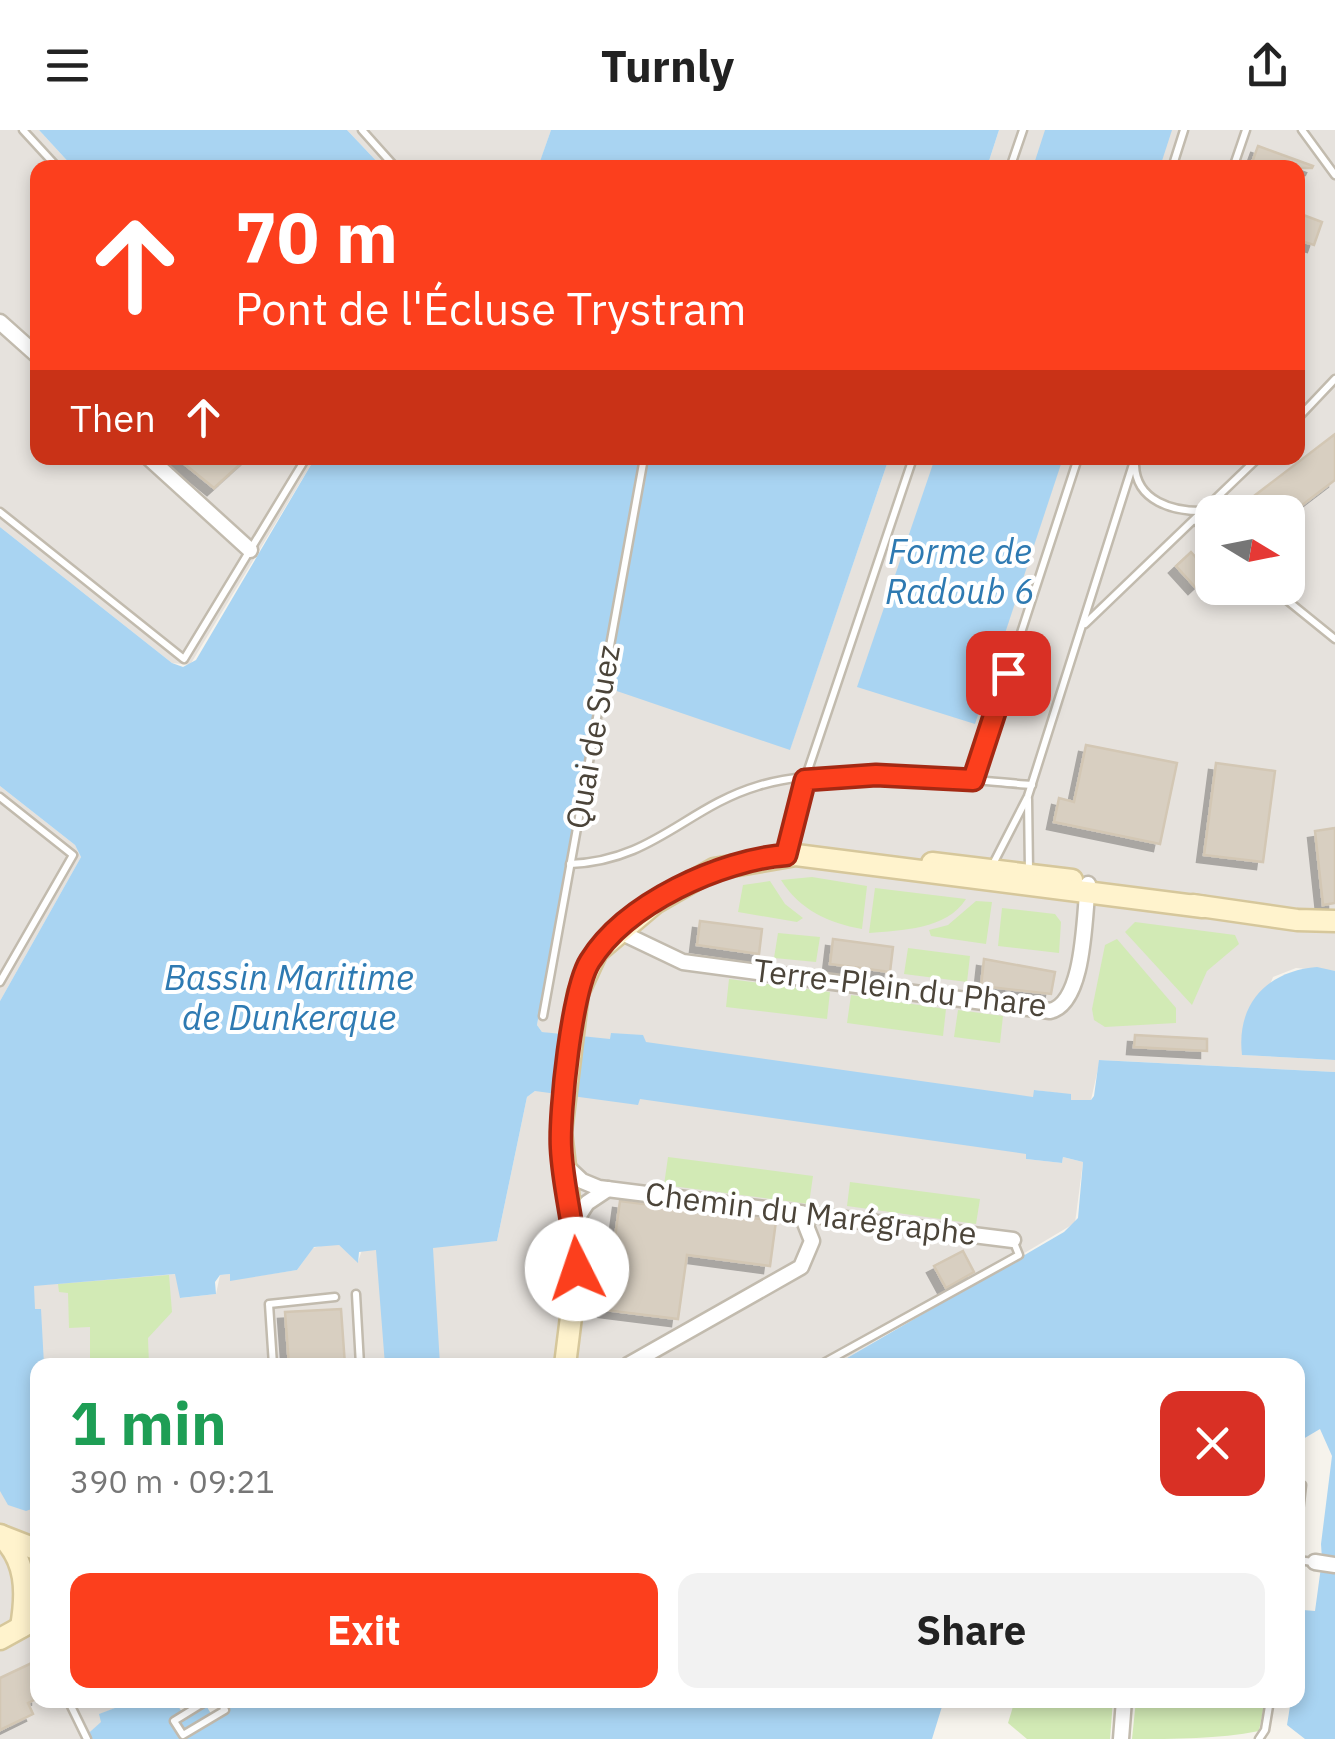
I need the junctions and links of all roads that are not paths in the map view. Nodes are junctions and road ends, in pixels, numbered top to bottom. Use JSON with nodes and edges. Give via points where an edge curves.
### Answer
{"nodes":[{"id":1,"x":23,"y":130,"type":"edge"},
{"id":2,"x":362,"y":130,"type":"edge"},
{"id":3,"x":1023,"y":130,"type":"edge"},
{"id":4,"x":1184,"y":130,"type":"edge"},
{"id":5,"x":1302,"y":130,"type":"edge"},
{"id":6,"x":1243,"y":132,"type":"edge"},
{"id":7,"x":51,"y":160,"type":"edge"},
{"id":8,"x":389,"y":160,"type":"edge"},
{"id":9,"x":1013,"y":160,"type":"edge"},
{"id":10,"x":1175,"y":160,"type":"edge"},
{"id":11,"x":1235,"y":160,"type":"edge"},
{"id":12,"x":1333,"y":171,"type":"edge"},
{"id":13,"x":0,"y":322,"type":"edge"},
{"id":14,"x":30,"y":349,"type":"edge"},
{"id":15,"x":1335,"y":378,"type":"edge"},
{"id":16,"x":1305,"y":410,"type":"edge"},
{"id":17,"x":157,"y":465,"type":"edge"},
{"id":18,"x":302,"y":465,"type":"edge"},
{"id":19,"x":643,"y":465,"type":"edge"},
{"id":20,"x":911,"y":465,"type":"edge"},
{"id":21,"x":1076,"y":465,"type":"edge"},
{"id":22,"x":1133,"y":465,"type":"edge"},
{"id":23,"x":1136,"y":465,"type":"edge"},
{"id":24,"x":1251,"y":465,"type":"edge"},
{"id":25,"x":1222,"y":495,"type":"edge"},
{"id":26,"x":1195,"y":511,"type":"edge"},
{"id":27,"x":0,"y":512,"type":"edge"},
{"id":28,"x":1195,"y":521,"type":"edge"},
{"id":29,"x":250,"y":550,"type":"junction"},
{"id":30,"x":1293,"y":605,"type":"edge"},
{"id":31,"x":1081,"y":629,"type":"junction"},
{"id":32,"x":1335,"y":639,"type":"edge"},
{"id":33,"x":805,"y":780,"type":"junction"},
{"id":34,"x":973,"y":780,"type":"junction"},
{"id":35,"x":1032,"y":785,"type":"junction"},
{"id":36,"x":1028,"y":796,"type":"junction"},
{"id":37,"x":0,"y":797,"type":"edge"},
{"id":38,"x":786,"y":855,"type":"junction"},
{"id":39,"x":570,"y":864,"type":"junction"},
{"id":40,"x":990,"y":875,"type":"junction"},
{"id":41,"x":1028,"y":880,"type":"junction"},
{"id":42,"x":1088,"y":889,"type":"junction"},
{"id":43,"x":1335,"y":921,"type":"edge"},
{"id":44,"x":618,"y":931,"type":"junction"},
{"id":45,"x":0,"y":982,"type":"edge"},
{"id":46,"x":542,"y":1016,"type":"dead end"},
{"id":47,"x":562,"y":1161,"type":"junction"},
{"id":48,"x":609,"y":1189,"type":"junction"},
{"id":49,"x":801,"y":1213,"type":"junction"},
{"id":50,"x":574,"y":1224,"type":"junction"},
{"id":51,"x":1013,"y":1240,"type":"joint"},
{"id":52,"x":356,"y":1294,"type":"dead end"},
{"id":53,"x":334,"y":1297,"type":"dead end"},
{"id":54,"x":272,"y":1358,"type":"edge"},
{"id":55,"x":360,"y":1358,"type":"edge"},
{"id":56,"x":565,"y":1358,"type":"edge"},
{"id":57,"x":640,"y":1358,"type":"edge"},
{"id":58,"x":833,"y":1358,"type":"edge"},
{"id":59,"x":0,"y":1535,"type":"edge"},
{"id":60,"x":30,"y":1547,"type":"edge"},
{"id":61,"x":1305,"y":1561,"type":"edge"},
{"id":62,"x":1315,"y":1562,"type":"joint"},
{"id":63,"x":1335,"y":1565,"type":"edge"},
{"id":64,"x":22,"y":1627,"type":"edge"},
{"id":65,"x":72,"y":1708,"type":"edge"},
{"id":66,"x":195,"y":1708,"type":"edge"},
{"id":67,"x":224,"y":1708,"type":"edge"},
{"id":68,"x":1123,"y":1708,"type":"edge"},
{"id":69,"x":1269,"y":1708,"type":"edge"},
{"id":70,"x":87,"y":1739,"type":"edge"},
{"id":71,"x":1121,"y":1739,"type":"edge"},
{"id":72,"x":1259,"y":1739,"type":"edge"}],
"edges":[{"from":1,"to":7,"type":"lane"},
{"from":2,"to":8,"type":"lane"},
{"from":3,"to":9,"type":"lane"},
{"from":4,"to":10,"type":"lane"},
{"from":5,"to":12,"type":"lane"},
{"from":6,"to":11,"type":"lane"},
{"from":13,"to":14,"type":"street"},
{"from":15,"to":16,"type":"lane"},
{"from":17,"to":29,"type":"street"},
{"from":18,"to":29,"type":"lane"},
{"from":19,"to":39,"type":"lane","name":"Quai de Suez"},
{"from":20,"to":33,"type":"lane"},
{"from":21,"to":34,"type":"lane"},
{"from":22,"to":31,"type":"lane"},
{"from":23,"to":26,"type":"lane","via":[[1144,494]]},
{"from":24,"to":25,"type":"lane"},
{"from":27,"to":29,"type":"lane","via":[[184,659]]},
{"from":28,"to":31,"type":"lane"},
{"from":30,"to":32,"type":"lane"},
{"from":31,"to":35,"type":"lane"},
{"from":33,"to":34,"type":"lane"},
{"from":33,"to":38,"type":"lane"},
{"from":33,"to":39,"type":"lane","via":[[753,787],[620,858]]},
{"from":34,"to":35,"type":"lane"},
{"from":35,"to":36,"type":"lane"},
{"from":36,"to":40,"type":"lane"},
{"from":36,"to":41,"type":"lane"},
{"from":37,"to":45,"type":"lane","via":[[73,854]]},
{"from":38,"to":40,"type":"street"},
{"from":38,"to":44,"type":"street","via":[[706,873]]},
{"from":39,"to":46,"type":"lane","name":"Quai de Suez"},
{"from":40,"to":41,"type":"street"},
{"from":41,"to":42,"type":"street"},
{"from":42,"to":43,"type":"street"},
{"from":42,"to":44,"type":"street","name":"Terre-Plein du Phare","via":[[1074,990],[1062,1007],[1050,1010],[683,962]]},
{"from":44,"to":47,"type":"street","via":[[587,966],[574,1021]]},
{"from":47,"to":48,"type":"street","name":"Chemin du Marégraphe","via":[[582,1181]]},
{"from":47,"to":50,"type":"street"},
{"from":48,"to":49,"type":"street","name":"Chemin du Marégraphe"},
{"from":48,"to":50,"type":"street","name":"Chemin du Marégraphe","via":[[592,1197]]},
{"from":49,"to":51,"type":"street","name":"Chemin du Marégraphe"},
{"from":49,"to":57,"type":"street","via":[[812,1241],[801,1267]]},
{"from":50,"to":56,"type":"street","via":[[576,1306]]},
{"from":51,"to":58,"type":"lane","via":[[1019,1255]]},
{"from":52,"to":55,"type":"lane"},
{"from":53,"to":54,"type":"lane","via":[[269,1304]]},
{"from":59,"to":60,"type":"street"},
{"from":59,"to":64,"type":"street","via":[[21,1566]]},
{"from":61,"to":62,"type":"lane"},
{"from":62,"to":63,"type":"street"},
{"from":65,"to":70,"type":"lane"},
{"from":66,"to":67,"type":"lane","via":[[174,1721],[184,1736]]},
{"from":68,"to":71,"type":"street"},
{"from":69,"to":72,"type":"lane"}]}
